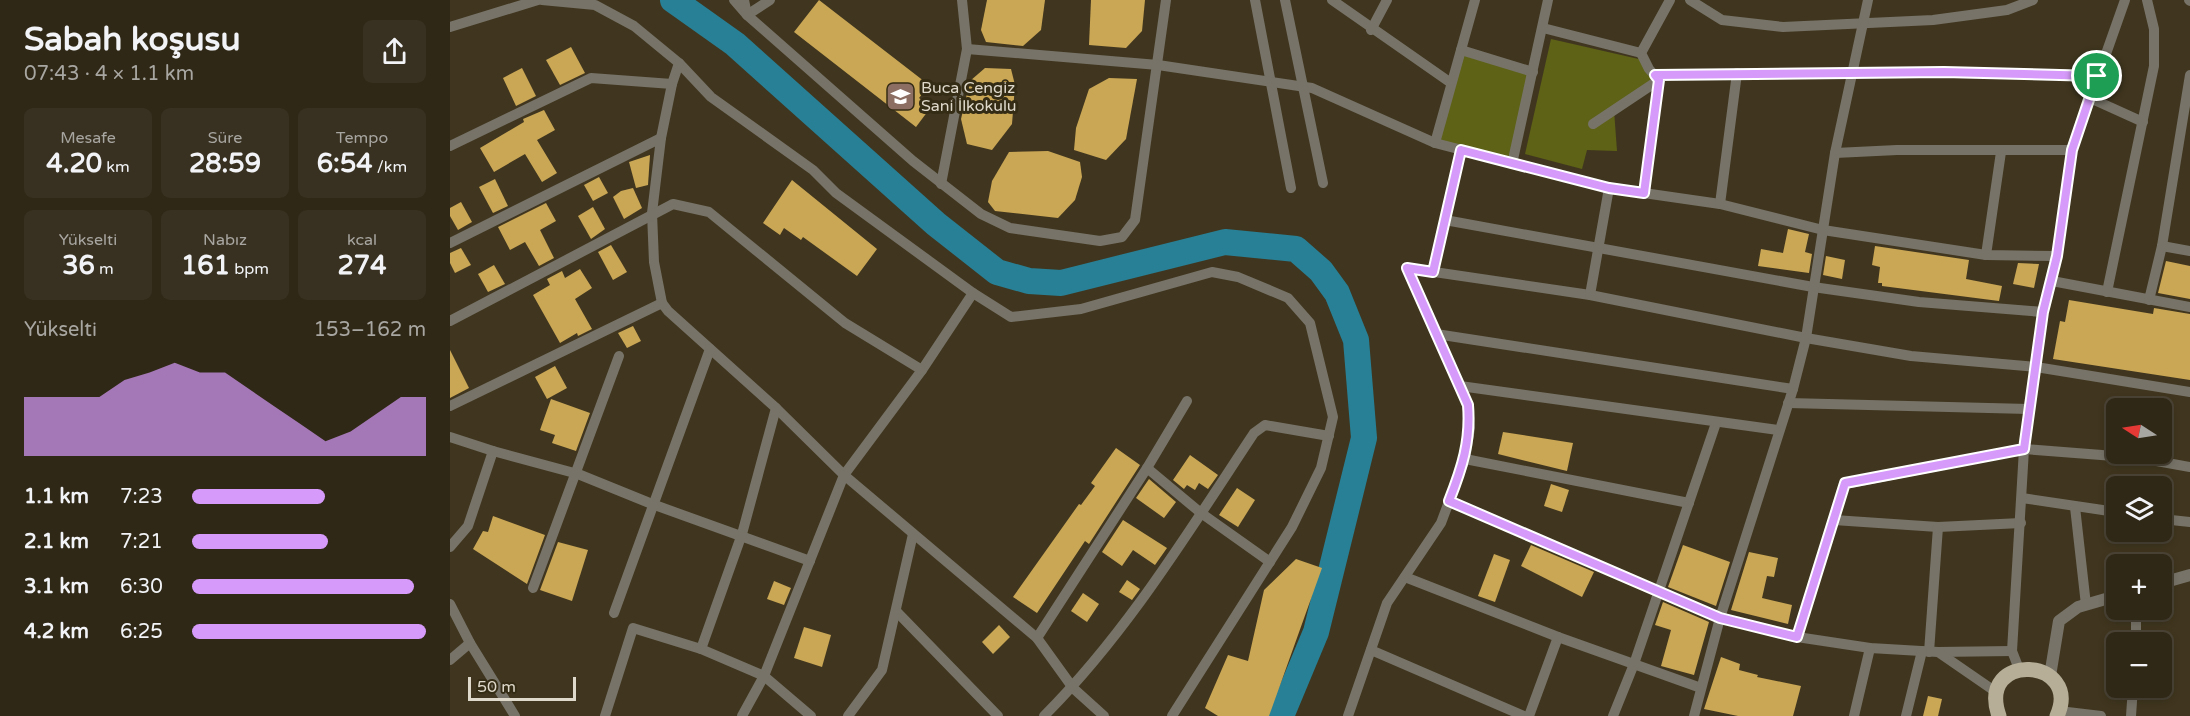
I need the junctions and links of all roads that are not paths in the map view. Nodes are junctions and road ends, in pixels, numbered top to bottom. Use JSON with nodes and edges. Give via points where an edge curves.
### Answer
{"nodes":[{"id":1,"x":540,"y":0,"type":"edge"},
{"id":2,"x":734,"y":0,"type":"edge"},
{"id":3,"x":744,"y":0,"type":"edge"},
{"id":4,"x":770,"y":0,"type":"edge"},
{"id":5,"x":962,"y":0,"type":"edge"},
{"id":6,"x":1166,"y":0,"type":"edge"},
{"id":7,"x":1255,"y":0,"type":"edge"},
{"id":8,"x":1285,"y":0,"type":"edge"},
{"id":9,"x":1332,"y":0,"type":"edge"},
{"id":10,"x":1387,"y":0,"type":"edge"},
{"id":11,"x":1475,"y":0,"type":"edge"},
{"id":12,"x":1548,"y":0,"type":"edge"},
{"id":13,"x":1670,"y":0,"type":"edge"},
{"id":14,"x":1690,"y":0,"type":"edge"},
{"id":15,"x":1868,"y":0,"type":"edge"},
{"id":16,"x":2033,"y":0,"type":"edge"},
{"id":17,"x":2113,"y":0,"type":"edge"},
{"id":18,"x":2125,"y":0,"type":"edge"},
{"id":19,"x":2147,"y":0,"type":"edge"},
{"id":20,"x":747,"y":15,"type":"junction"},
{"id":21,"x":1864,"y":24,"type":"junction"},
{"id":22,"x":450,"y":27,"type":"edge"},
{"id":23,"x":1543,"y":28,"type":"junction"},
{"id":24,"x":1371,"y":30,"type":"junction"},
{"id":25,"x":967,"y":49,"type":"junction"},
{"id":26,"x":1461,"y":50,"type":"junction"},
{"id":27,"x":1641,"y":53,"type":"junction"},
{"id":28,"x":679,"y":63,"type":"junction"},
{"id":29,"x":1158,"y":64,"type":"junction"},
{"id":30,"x":1533,"y":72,"type":"junction"},
{"id":31,"x":1737,"y":73,"type":"junction"},
{"id":32,"x":1852,"y":73,"type":"junction"},
{"id":33,"x":2190,"y":75,"type":"edge"},
{"id":34,"x":2097,"y":76,"type":"junction"},
{"id":35,"x":1657,"y":77,"type":"junction"},
{"id":36,"x":1269,"y":83,"type":"junction"},
{"id":37,"x":1451,"y":83,"type":"junction"},
{"id":38,"x":672,"y":84,"type":"junction"},
{"id":39,"x":1305,"y":87,"type":"junction"},
{"id":40,"x":2090,"y":98,"type":"junction"},
{"id":41,"x":2143,"y":122,"type":"junction"},
{"id":42,"x":1593,"y":124,"type":"dead end"},
{"id":43,"x":661,"y":138,"type":"junction"},
{"id":44,"x":1435,"y":143,"type":"junction"},
{"id":45,"x":450,"y":146,"type":"edge"},
{"id":46,"x":1461,"y":150,"type":"junction"},
{"id":47,"x":2072,"y":150,"type":"junction"},
{"id":48,"x":2001,"y":152,"type":"junction"},
{"id":49,"x":1835,"y":153,"type":"junction"},
{"id":50,"x":1512,"y":164,"type":"junction"},
{"id":51,"x":1323,"y":183,"type":"dead end"},
{"id":52,"x":941,"y":184,"type":"junction"},
{"id":53,"x":1292,"y":188,"type":"dead end"},
{"id":54,"x":1609,"y":188,"type":"junction"},
{"id":55,"x":1644,"y":193,"type":"junction"},
{"id":56,"x":1720,"y":204,"type":"junction"},
{"id":57,"x":652,"y":213,"type":"junction"},
{"id":58,"x":1445,"y":220,"type":"junction"},
{"id":59,"x":1823,"y":230,"type":"junction"},
{"id":60,"x":450,"y":243,"type":"edge"},
{"id":61,"x":2162,"y":246,"type":"junction"},
{"id":62,"x":1598,"y":250,"type":"junction"},
{"id":63,"x":2190,"y":251,"type":"edge"},
{"id":64,"x":1986,"y":255,"type":"junction"},
{"id":65,"x":2057,"y":256,"type":"junction"},
{"id":66,"x":1433,"y":272,"type":"junction"},
{"id":67,"x":2052,"y":280,"type":"junction"},
{"id":68,"x":1813,"y":287,"type":"junction"},
{"id":69,"x":972,"y":292,"type":"junction"},
{"id":70,"x":2107,"y":292,"type":"junction"},
{"id":71,"x":1590,"y":295,"type":"junction"},
{"id":72,"x":2149,"y":300,"type":"junction"},
{"id":73,"x":662,"y":303,"type":"junction"},
{"id":74,"x":2190,"y":307,"type":"edge"},
{"id":75,"x":2043,"y":312,"type":"junction"},
{"id":76,"x":450,"y":321,"type":"edge"},
{"id":77,"x":1436,"y":334,"type":"junction"},
{"id":78,"x":1806,"y":338,"type":"junction"},
{"id":79,"x":710,"y":349,"type":"junction"},
{"id":80,"x":619,"y":356,"type":"dead end"},
{"id":81,"x":2036,"y":367,"type":"junction"},
{"id":82,"x":922,"y":370,"type":"junction"},
{"id":83,"x":1460,"y":386,"type":"junction"},
{"id":84,"x":1793,"y":389,"type":"junction"},
{"id":85,"x":2190,"y":392,"type":"edge"},
{"id":86,"x":1187,"y":401,"type":"dead end"},
{"id":87,"x":1788,"y":403,"type":"junction"},
{"id":88,"x":450,"y":406,"type":"edge"},
{"id":89,"x":776,"y":408,"type":"junction"},
{"id":90,"x":2029,"y":409,"type":"junction"},
{"id":91,"x":1716,"y":423,"type":"junction"},
{"id":92,"x":1778,"y":430,"type":"junction"},
{"id":93,"x":1329,"y":436,"type":"junction"},
{"id":94,"x":450,"y":437,"type":"edge"},
{"id":95,"x":2024,"y":449,"type":"junction"},
{"id":96,"x":493,"y":451,"type":"junction"},
{"id":97,"x":1465,"y":459,"type":"junction"},
{"id":98,"x":2190,"y":467,"type":"edge"},
{"id":99,"x":1147,"y":468,"type":"junction"},
{"id":100,"x":578,"y":474,"type":"junction"},
{"id":101,"x":844,"y":475,"type":"junction"},
{"id":102,"x":2022,"y":498,"type":"junction"},
{"id":103,"x":1449,"y":501,"type":"junction"},
{"id":104,"x":1689,"y":503,"type":"junction"},
{"id":105,"x":652,"y":504,"type":"junction"},
{"id":106,"x":2075,"y":507,"type":"junction"},
{"id":107,"x":2106,"y":511,"type":"edge"},
{"id":108,"x":1201,"y":513,"type":"junction"},
{"id":109,"x":1834,"y":520,"type":"junction"},
{"id":110,"x":2172,"y":520,"type":"edge"},
{"id":111,"x":2190,"y":522,"type":"edge"},
{"id":112,"x":2021,"y":523,"type":"junction"},
{"id":113,"x":1938,"y":527,"type":"junction"},
{"id":114,"x":742,"y":534,"type":"junction"},
{"id":115,"x":913,"y":534,"type":"junction"},
{"id":116,"x":450,"y":547,"type":"edge"},
{"id":117,"x":810,"y":561,"type":"junction"},
{"id":118,"x":1270,"y":562,"type":"junction"},
{"id":119,"x":2190,"y":575,"type":"edge"},
{"id":120,"x":1405,"y":577,"type":"junction"},
{"id":121,"x":2172,"y":581,"type":"edge"},
{"id":122,"x":533,"y":588,"type":"dead end"},
{"id":123,"x":1660,"y":591,"type":"junction"},
{"id":124,"x":2106,"y":599,"type":"edge"},
{"id":125,"x":450,"y":604,"type":"edge"},
{"id":126,"x":2086,"y":605,"type":"junction"},
{"id":127,"x":896,"y":611,"type":"junction"},
{"id":128,"x":614,"y":613,"type":"dead end"},
{"id":129,"x":1720,"y":618,"type":"junction"},
{"id":130,"x":1558,"y":637,"type":"junction"},
{"id":131,"x":1797,"y":637,"type":"junction"},
{"id":132,"x":1037,"y":638,"type":"junction"},
{"id":133,"x":470,"y":644,"type":"junction"},
{"id":134,"x":701,"y":648,"type":"junction"},
{"id":135,"x":1870,"y":648,"type":"junction"},
{"id":136,"x":1371,"y":650,"type":"junction"},
{"id":137,"x":2012,"y":651,"type":"junction"},
{"id":138,"x":1930,"y":652,"type":"junction"},
{"id":139,"x":450,"y":660,"type":"edge"},
{"id":140,"x":1634,"y":664,"type":"junction"},
{"id":141,"x":2019,"y":669,"type":"junction"},
{"id":142,"x":764,"y":676,"type":"junction"},
{"id":143,"x":2049,"y":676,"type":"junction"},
{"id":144,"x":1073,"y":688,"type":"junction"},
{"id":145,"x":1701,"y":688,"type":"junction"},
{"id":146,"x":1996,"y":692,"type":"junction"},
{"id":147,"x":2132,"y":698,"type":"edge"},
{"id":148,"x":2066,"y":714,"type":"edge"},
{"id":149,"x":515,"y":716,"type":"edge"},
{"id":150,"x":605,"y":716,"type":"edge"},
{"id":151,"x":742,"y":716,"type":"edge"},
{"id":152,"x":811,"y":716,"type":"edge"},
{"id":153,"x":848,"y":716,"type":"edge"},
{"id":154,"x":998,"y":716,"type":"edge"},
{"id":155,"x":1044,"y":716,"type":"edge"},
{"id":156,"x":1104,"y":716,"type":"edge"},
{"id":157,"x":1172,"y":716,"type":"edge"},
{"id":158,"x":1348,"y":716,"type":"edge"},
{"id":159,"x":1524,"y":716,"type":"edge"},
{"id":160,"x":1528,"y":716,"type":"edge"},
{"id":161,"x":1613,"y":716,"type":"edge"},
{"id":162,"x":1694,"y":716,"type":"edge"},
{"id":163,"x":1854,"y":716,"type":"edge"},
{"id":164,"x":1906,"y":716,"type":"edge"},
{"id":165,"x":1999,"y":716,"type":"edge"},
{"id":166,"x":2101,"y":716,"type":"edge"},
{"id":167,"x":2131,"y":716,"type":"edge"}],
"edges":[{"from":1,"to":22,"type":"street"},
{"from":1,"to":28,"type":"street","via":[[595,5],[634,26]]},
{"from":2,"to":20,"type":"street"},
{"from":3,"to":20,"type":"street"},
{"from":4,"to":20,"type":"street"},
{"from":5,"to":25,"type":"street"},
{"from":6,"to":29,"type":"street"},
{"from":7,"to":36,"type":"street"},
{"from":8,"to":39,"type":"street"},
{"from":9,"to":24,"type":"street"},
{"from":10,"to":24,"type":"street"},
{"from":11,"to":26,"type":"street"},
{"from":12,"to":23,"type":"street"},
{"from":13,"to":27,"type":"street"},
{"from":14,"to":21,"type":"street","via":[[1722,20],[1783,27]]},
{"from":15,"to":21,"type":"street"},
{"from":16,"to":21,"type":"street","via":[[2007,10]]},
{"from":17,"to":18,"type":"street"},
{"from":18,"to":34,"type":"street"},
{"from":19,"to":41,"type":"street","via":[[2154,29],[2154,66]]},
{"from":20,"to":52,"type":"street"},
{"from":21,"to":32,"type":"street"},
{"from":23,"to":27,"type":"street"},
{"from":23,"to":30,"type":"street"},
{"from":24,"to":37,"type":"street"},
{"from":25,"to":29,"type":"street"},
{"from":25,"to":52,"type":"street"},
{"from":26,"to":30,"type":"street"},
{"from":26,"to":37,"type":"street"},
{"from":27,"to":35,"type":"street"},
{"from":28,"to":38,"type":"street"},
{"from":28,"to":69,"type":"street","via":[[711,97]]},
{"from":29,"to":36,"type":"street"},
{"from":29,"to":52,"type":"street","via":[[1135,220],[1122,237],[1100,241],[1010,228],[981,214]]},
{"from":30,"to":50,"type":"street"},
{"from":31,"to":32,"type":"street"},
{"from":31,"to":35,"type":"street"},
{"from":31,"to":56,"type":"street"},
{"from":32,"to":34,"type":"street"},
{"from":32,"to":49,"type":"street"},
{"from":33,"to":61,"type":"street"},
{"from":34,"to":40,"type":"street"},
{"from":35,"to":42,"type":"street"},
{"from":35,"to":55,"type":"street"},
{"from":36,"to":39,"type":"street"},
{"from":36,"to":53,"type":"street"},
{"from":37,"to":44,"type":"street"},
{"from":38,"to":43,"type":"street"},
{"from":38,"to":45,"type":"street","via":[[591,78]]},
{"from":39,"to":44,"type":"street"},
{"from":39,"to":51,"type":"street"},
{"from":40,"to":41,"type":"street"},
{"from":40,"to":47,"type":"street"},
{"from":41,"to":70,"type":"street"},
{"from":43,"to":57,"type":"street"},
{"from":43,"to":60,"type":"street"},
{"from":44,"to":46,"type":"street"},
{"from":46,"to":50,"type":"street"},
{"from":46,"to":58,"type":"street"},
{"from":47,"to":48,"type":"street"},
{"from":47,"to":65,"type":"street"},
{"from":48,"to":49,"type":"street"},
{"from":48,"to":64,"type":"street"},
{"from":49,"to":59,"type":"street"},
{"from":50,"to":54,"type":"street"},
{"from":54,"to":55,"type":"street"},
{"from":54,"to":62,"type":"street"},
{"from":55,"to":56,"type":"street"},
{"from":56,"to":59,"type":"street"},
{"from":57,"to":73,"type":"street","via":[[654,262]]},
{"from":57,"to":76,"type":"street"},
{"from":57,"to":82,"type":"street","via":[[673,204],[709,213],[845,323]]},
{"from":58,"to":62,"type":"street"},
{"from":58,"to":66,"type":"street"},
{"from":59,"to":64,"type":"street"},
{"from":59,"to":68,"type":"street"},
{"from":61,"to":63,"type":"street"},
{"from":61,"to":72,"type":"street"},
{"from":62,"to":68,"type":"street"},
{"from":62,"to":71,"type":"street"},
{"from":64,"to":65,"type":"street"},
{"from":65,"to":67,"type":"street"},
{"from":66,"to":71,"type":"street"},
{"from":66,"to":77,"type":"street","via":[[1407,268]]},
{"from":67,"to":70,"type":"street"},
{"from":67,"to":75,"type":"street"},
{"from":68,"to":75,"type":"street","via":[[1919,302]]},
{"from":68,"to":78,"type":"street"},
{"from":69,"to":82,"type":"street"},
{"from":69,"to":93,"type":"street","via":[[1011,317],[1081,309],[1212,272],[1238,277],[1288,298],[1310,323],[1333,417]]},
{"from":70,"to":72,"type":"street"},
{"from":71,"to":78,"type":"street"},
{"from":72,"to":74,"type":"street"},
{"from":73,"to":79,"type":"street"},
{"from":73,"to":88,"type":"street"},
{"from":75,"to":81,"type":"street"},
{"from":77,"to":83,"type":"street"},
{"from":77,"to":84,"type":"street"},
{"from":78,"to":81,"type":"street","via":[[1911,356]]},
{"from":78,"to":84,"type":"street"},
{"from":79,"to":89,"type":"street"},
{"from":79,"to":105,"type":"street"},
{"from":80,"to":100,"type":"street"},
{"from":81,"to":85,"type":"street"},
{"from":81,"to":90,"type":"street"},
{"from":82,"to":101,"type":"street"},
{"from":83,"to":91,"type":"street"},
{"from":83,"to":97,"type":"street","via":[[1468,405],[1470,428]]},
{"from":84,"to":87,"type":"street"},
{"from":86,"to":99,"type":"street"},
{"from":87,"to":90,"type":"street"},
{"from":87,"to":92,"type":"street"},
{"from":89,"to":101,"type":"street"},
{"from":89,"to":114,"type":"street"},
{"from":90,"to":95,"type":"street"},
{"from":91,"to":92,"type":"street"},
{"from":91,"to":104,"type":"street"},
{"from":92,"to":129,"type":"street"},
{"from":93,"to":108,"type":"street","via":[[1265,425],[1254,433]]},
{"from":93,"to":118,"type":"street","via":[[1321,468],[1293,527]]},
{"from":94,"to":96,"type":"street"},
{"from":95,"to":98,"type":"street","via":[[2140,458]]},
{"from":95,"to":102,"type":"street"},
{"from":95,"to":109,"type":"street","via":[[1845,483]]},
{"from":96,"to":100,"type":"street"},
{"from":96,"to":116,"type":"street","via":[[468,526]]},
{"from":97,"to":103,"type":"street"},
{"from":97,"to":104,"type":"street"},
{"from":99,"to":108,"type":"street"},
{"from":99,"to":132,"type":"street"},
{"from":100,"to":105,"type":"street"},
{"from":100,"to":122,"type":"street"},
{"from":101,"to":115,"type":"street"},
{"from":101,"to":117,"type":"street"},
{"from":102,"to":106,"type":"street"},
{"from":102,"to":112,"type":"street"},
{"from":103,"to":120,"type":"street","via":[[1441,523]]},
{"from":103,"to":123,"type":"street"},
{"from":104,"to":123,"type":"street"},
{"from":105,"to":114,"type":"street"},
{"from":105,"to":128,"type":"street"},
{"from":106,"to":107,"type":"street"},
{"from":106,"to":126,"type":"street"},
{"from":108,"to":118,"type":"street"},
{"from":108,"to":144,"type":"street","via":[[1156,582]]},
{"from":109,"to":113,"type":"street"},
{"from":109,"to":131,"type":"street"},
{"from":110,"to":111,"type":"street"},
{"from":112,"to":113,"type":"street"},
{"from":112,"to":137,"type":"street"},
{"from":113,"to":138,"type":"street"},
{"from":114,"to":117,"type":"street"},
{"from":114,"to":134,"type":"street"},
{"from":115,"to":127,"type":"street"},
{"from":115,"to":132,"type":"street"},
{"from":117,"to":142,"type":"street"},
{"from":118,"to":157,"type":"street"},
{"from":119,"to":121,"type":"street"},
{"from":120,"to":130,"type":"street"},
{"from":120,"to":136,"type":"street","via":[[1387,603]]},
{"from":123,"to":129,"type":"street"},
{"from":123,"to":140,"type":"street"},
{"from":124,"to":126,"type":"street"},
{"from":125,"to":133,"type":"street"},
{"from":126,"to":143,"type":"street","via":[[2059,621]]},
{"from":127,"to":153,"type":"street","via":[[882,670]]},
{"from":127,"to":154,"type":"street"},
{"from":129,"to":131,"type":"street"},
{"from":129,"to":145,"type":"street"},
{"from":130,"to":140,"type":"street"},
{"from":130,"to":160,"type":"street"},
{"from":131,"to":135,"type":"street"},
{"from":132,"to":144,"type":"street"},
{"from":133,"to":139,"type":"street"},
{"from":133,"to":149,"type":"street"},
{"from":134,"to":142,"type":"street"},
{"from":134,"to":150,"type":"street","via":[[633,628]]},
{"from":135,"to":138,"type":"street"},
{"from":135,"to":163,"type":"street"},
{"from":136,"to":158,"type":"street"},
{"from":136,"to":159,"type":"street"},
{"from":137,"to":138,"type":"street"},
{"from":137,"to":141,"type":"street"},
{"from":138,"to":146,"type":"street"},
{"from":138,"to":164,"type":"street"},
{"from":140,"to":145,"type":"street"},
{"from":140,"to":161,"type":"street"},
{"from":141,"to":143,"type":"main road","via":[[2035,668]]},
{"from":141,"to":146,"type":"main road","via":[[2005,677]]},
{"from":142,"to":151,"type":"street"},
{"from":142,"to":152,"type":"street"},
{"from":143,"to":148,"type":"main road","via":[[2058,686]]},
{"from":144,"to":155,"type":"street"},
{"from":144,"to":156,"type":"street"},
{"from":145,"to":162,"type":"street"},
{"from":146,"to":165,"type":"main road"},
{"from":147,"to":167,"type":"street"},
{"from":148,"to":166,"type":"street"}]}
